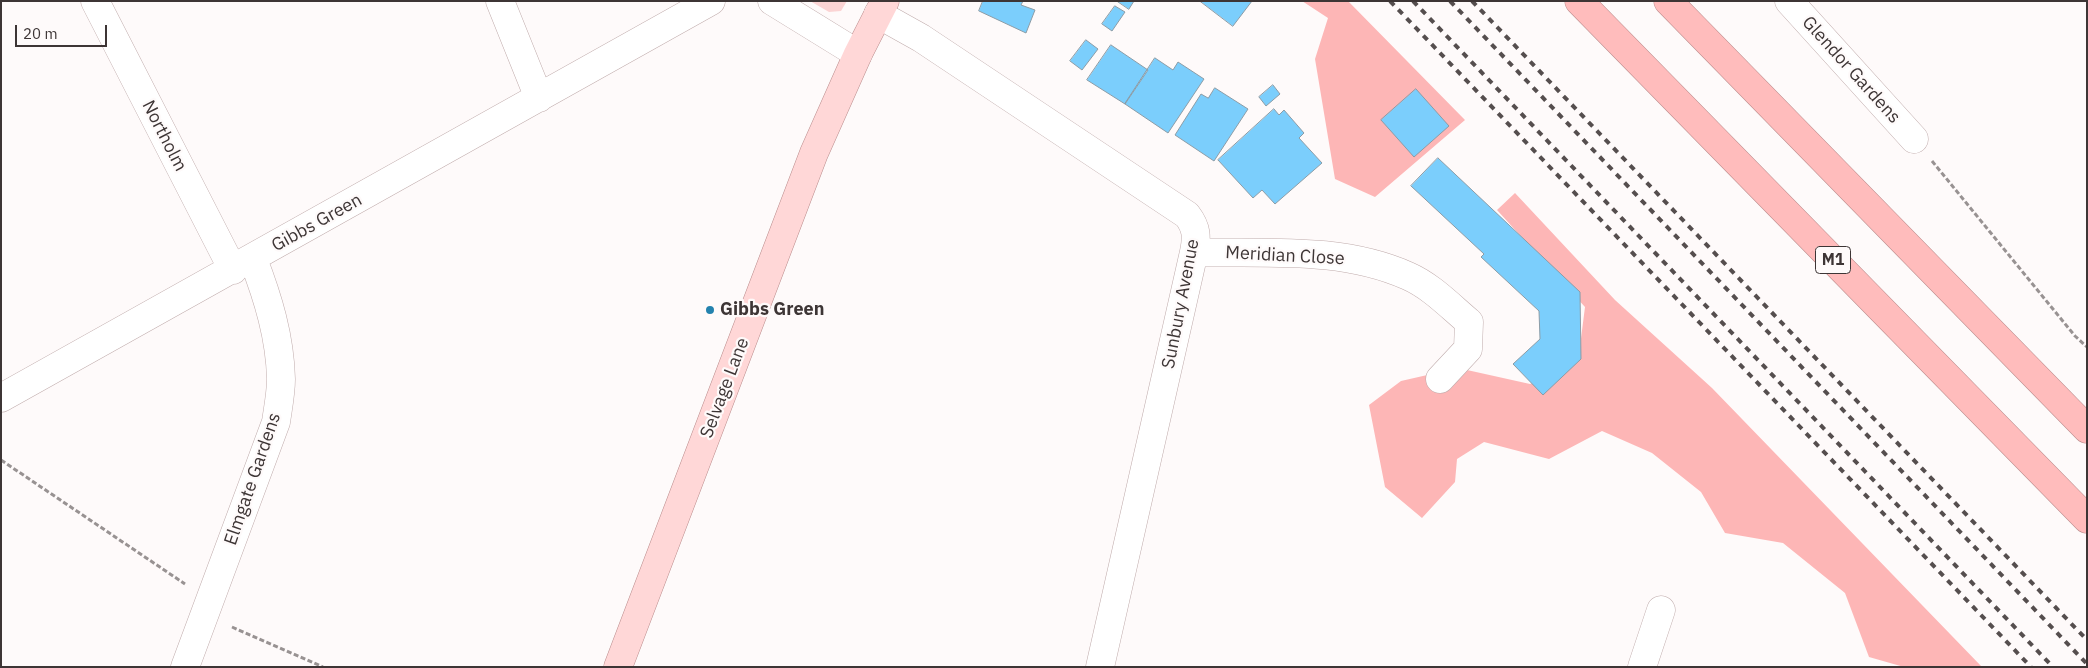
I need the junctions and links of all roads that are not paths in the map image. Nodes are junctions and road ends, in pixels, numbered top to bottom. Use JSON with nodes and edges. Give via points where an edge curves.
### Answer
{"nodes":[{"id":1,"x":95,"y":1,"type":"edge"},
{"id":2,"x":500,"y":1,"type":"edge"},
{"id":3,"x":711,"y":1,"type":"edge"},
{"id":4,"x":772,"y":1,"type":"edge"},
{"id":5,"x":1579,"y":1,"type":"edge"},
{"id":6,"x":1668,"y":1,"type":"edge"},
{"id":7,"x":1789,"y":1,"type":"edge"},
{"id":8,"x":881,"y":7,"type":"edge"},
{"id":9,"x":858,"y":54,"type":"junction"},
{"id":10,"x":539,"y":98,"type":"junction"},
{"id":11,"x":1914,"y":139,"type":"road end"},
{"id":12,"x":1194,"y":252,"type":"junction"},
{"id":13,"x":243,"y":265,"type":"junction"},
{"id":14,"x":1440,"y":379,"type":"dead end"},
{"id":15,"x":1,"y":398,"type":"edge"},
{"id":16,"x":2087,"y":429,"type":"edge"},
{"id":17,"x":2087,"y":519,"type":"edge"},
{"id":18,"x":1661,"y":610,"type":"dead end"},
{"id":19,"x":185,"y":667,"type":"edge"},
{"id":20,"x":618,"y":667,"type":"edge"},
{"id":21,"x":1100,"y":667,"type":"edge"},
{"id":22,"x":1642,"y":667,"type":"edge"}],
"edges":[{"from":1,"to":13,"type":"street","name":"Northolm"},
{"from":2,"to":10,"type":"street"},
{"from":3,"to":10,"type":"street","name":"Gibbs Green"},
{"from":4,"to":9,"type":"street"},
{"from":5,"to":17,"type":"highway","number":"M1"},
{"from":6,"to":16,"type":"highway"},
{"from":7,"to":11,"type":"street","name":"Glendor Gardens"},
{"from":8,"to":9,"type":"main road","name":"Selvage Lane"},
{"from":8,"to":12,"type":"street","name":"Sunbury Avenue","via":[[921,38],[1187,215],[1197,236]]},
{"from":9,"to":20,"type":"main road","name":"Selvage Lane","via":[[814,153]]},
{"from":10,"to":13,"type":"street","name":"Gibbs Green"},
{"from":12,"to":14,"type":"street","name":"Meridian Close","via":[[1326,255],[1365,262],[1409,276],[1432,290],[1469,322],[1468,348]]},
{"from":12,"to":21,"type":"street","name":"Sunbury Avenue"},
{"from":13,"to":15,"type":"street","name":"Gibbs Green"},
{"from":13,"to":19,"type":"street","name":"Elmgate Gardens","via":[[268,296],[281,381],[276,422]]},
{"from":18,"to":22,"type":"street"}]}
